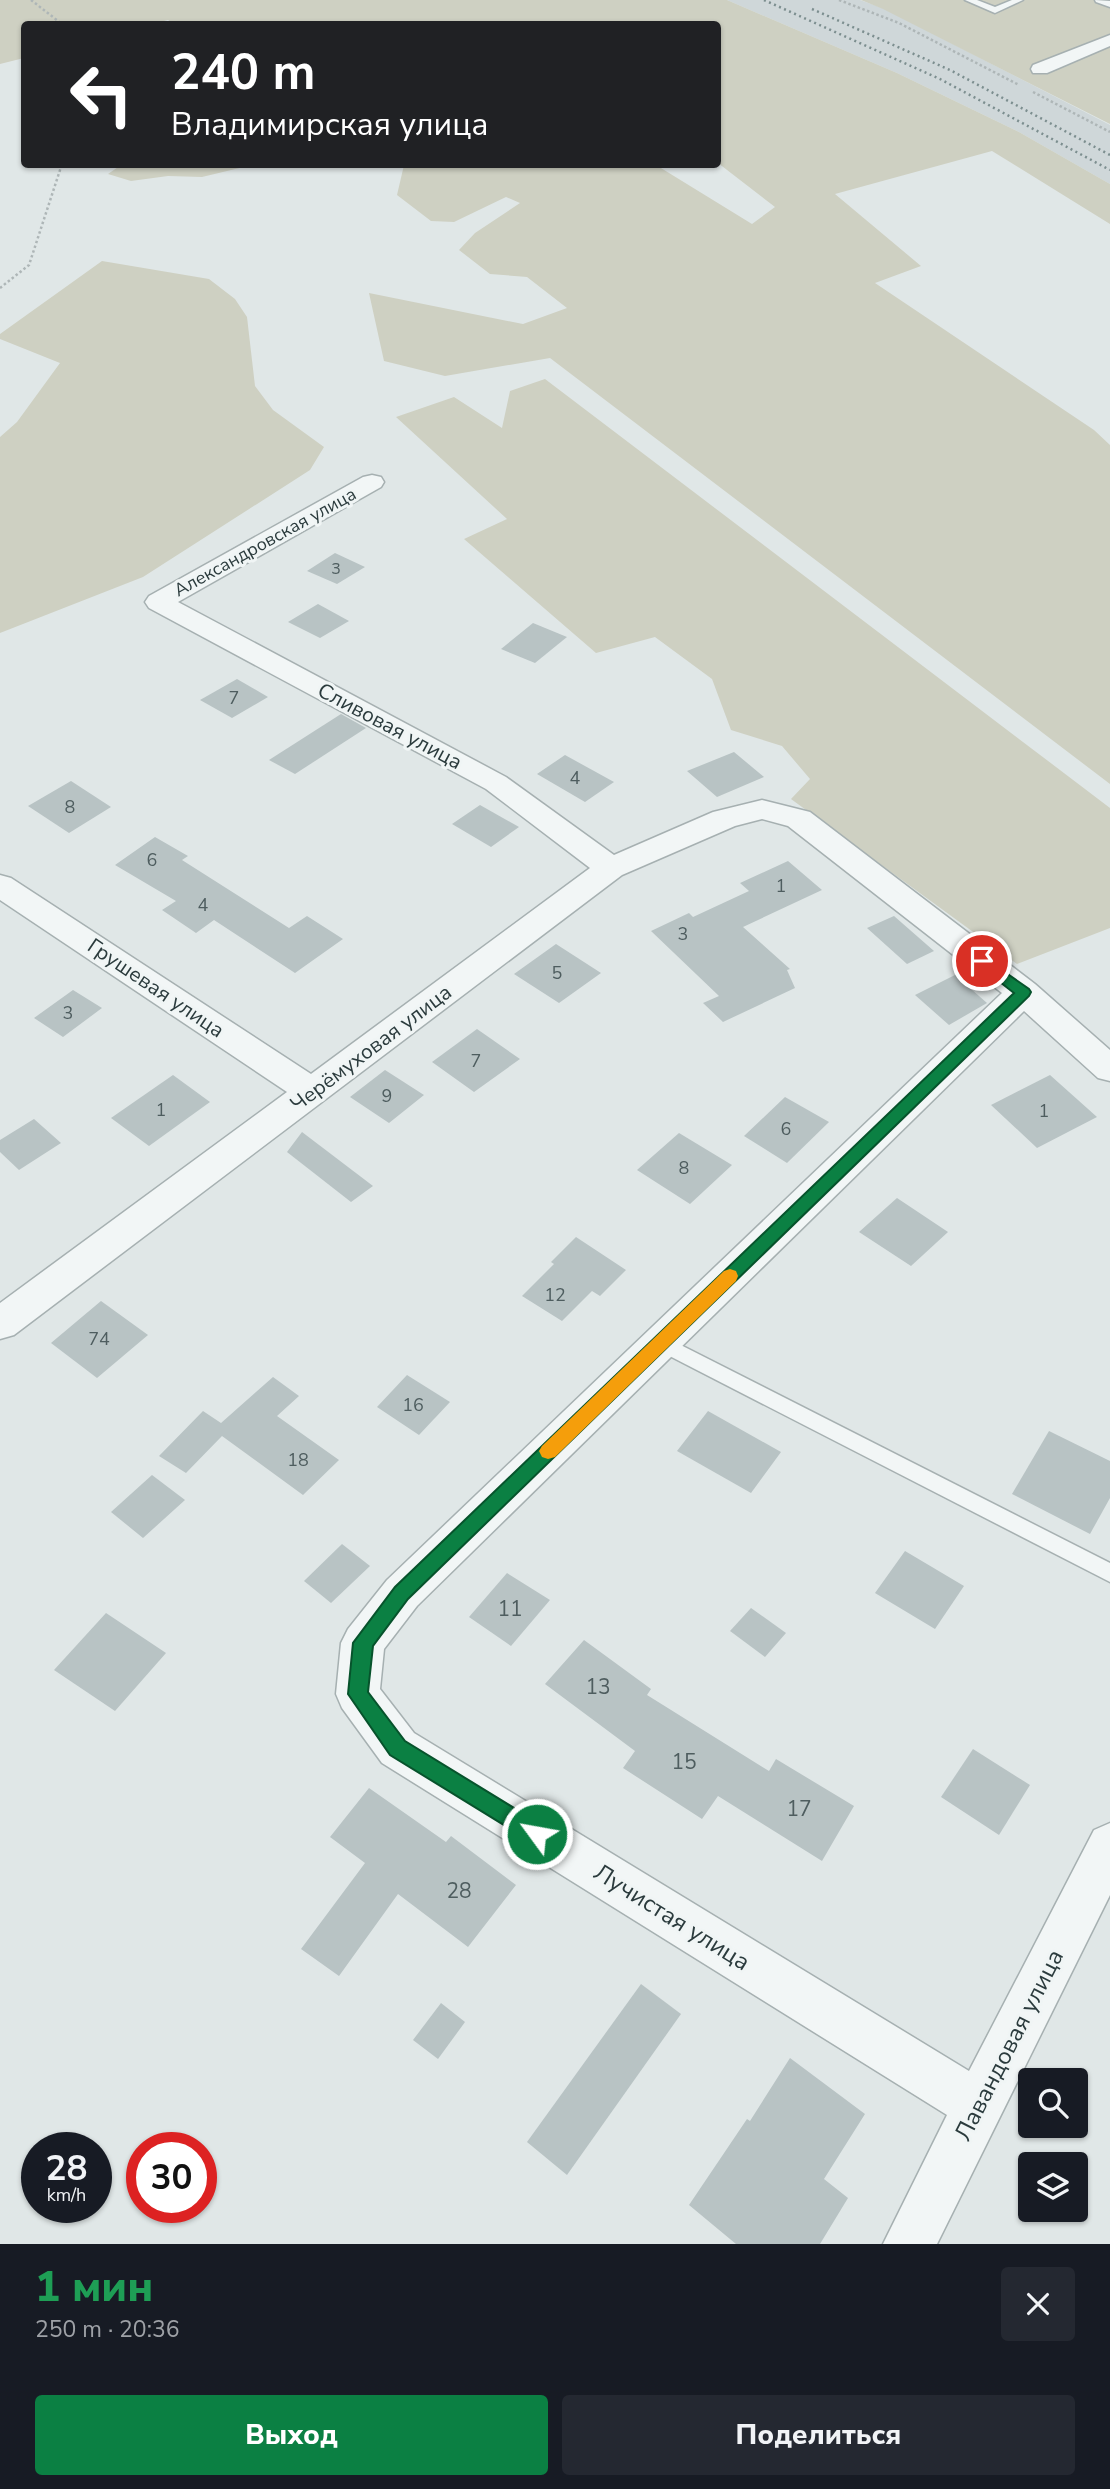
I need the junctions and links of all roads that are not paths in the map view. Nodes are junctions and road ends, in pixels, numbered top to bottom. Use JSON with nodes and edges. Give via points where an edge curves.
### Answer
{"nodes":[{"id":1,"x":969,"y":0,"type":"edge"},
{"id":2,"x":1019,"y":0,"type":"edge"},
{"id":3,"x":1099,"y":0,"type":"edge"},
{"id":4,"x":1110,"y":4,"type":"edge"},
{"id":5,"x":1110,"y":40,"type":"edge"},
{"id":6,"x":1040,"y":69,"type":"dead end"},
{"id":7,"x":372,"y":482,"type":"dead end"},
{"id":8,"x":158,"y":602,"type":"joint"},
{"id":9,"x":611,"y":868,"type":"junction"},
{"id":10,"x":0,"y":885,"type":"edge"},
{"id":11,"x":1023,"y":992,"type":"junction"},
{"id":12,"x":1110,"y":1069,"type":"edge"},
{"id":13,"x":312,"y":1092,"type":"junction"},
{"id":14,"x":0,"y":1324,"type":"edge"},
{"id":15,"x":661,"y":1343,"type":"junction"},
{"id":16,"x":1110,"y":1573,"type":"edge"},
{"id":17,"x":1110,"y":1846,"type":"edge"},
{"id":18,"x":979,"y":2106,"type":"junction"},
{"id":19,"x":909,"y":2244,"type":"edge"}],
"edges":[{"from":1,"to":2,"type":"lane","via":[[995,10]]},
{"from":3,"to":4,"type":"lane"},
{"from":5,"to":6,"type":"street"},
{"from":7,"to":8,"type":"street","name":"Александровская улица"},
{"from":8,"to":9,"type":"street","name":"Сливовая улица","via":[[496,783]]},
{"from":9,"to":11,"type":"street","name":"Черёмуховая улица","via":[[724,819],[762,809],[799,819]]},
{"from":9,"to":13,"type":"street","name":"Черёмуховая улица"},
{"from":10,"to":13,"type":"street","name":"Грушевая улица"},
{"from":11,"to":12,"type":"street"},
{"from":11,"to":15,"type":"street","name":"Лучистая улица"},
{"from":13,"to":14,"type":"street","name":"Черёмуховая улица"},
{"from":15,"to":16,"type":"lane"},
{"from":15,"to":18,"type":"street","name":"Лучистая улица","via":[[402,1593],[363,1643],[358,1694],[398,1748]]},
{"from":17,"to":18,"type":"street","name":"Лавандовая улица"},
{"from":18,"to":19,"type":"street","name":"Лавандовая улица"}]}
